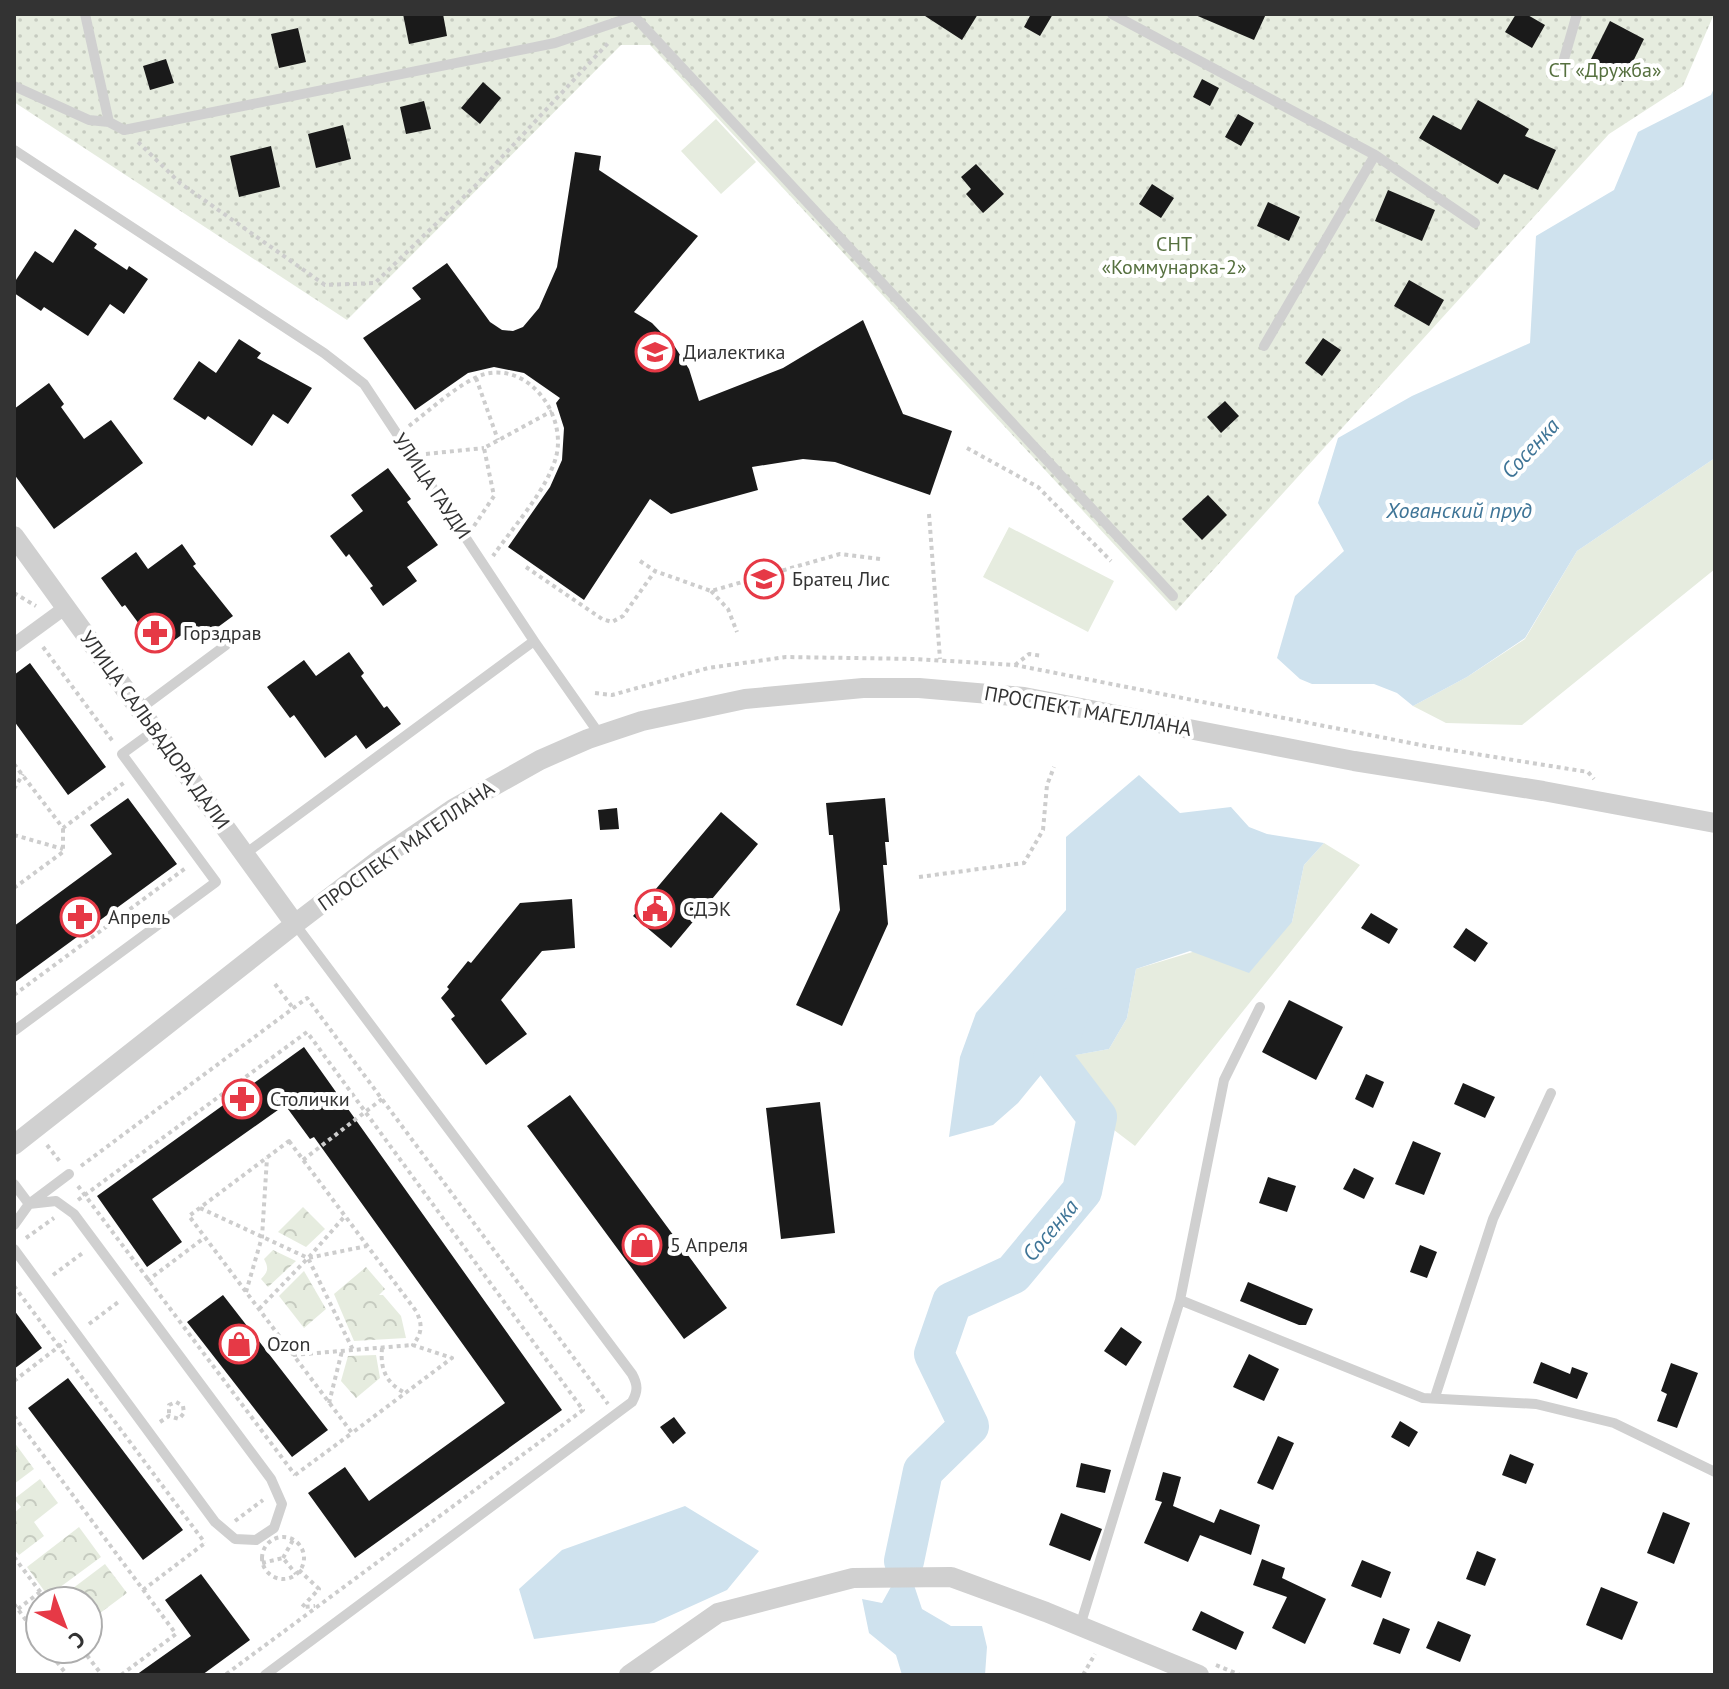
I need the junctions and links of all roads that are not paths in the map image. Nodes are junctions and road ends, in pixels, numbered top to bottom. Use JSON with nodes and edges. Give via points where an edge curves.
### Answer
{"nodes":[{"id":1,"x":85,"y":14,"type":"edge"},
{"id":2,"x":1112,"y":14,"type":"edge"},
{"id":3,"x":1577,"y":14,"type":"edge"},
{"id":4,"x":635,"y":15,"type":"edge"},
{"id":5,"x":1562,"y":66,"type":"dead end"},
{"id":6,"x":14,"y":86,"type":"edge"},
{"id":7,"x":109,"y":122,"type":"junction"},
{"id":8,"x":14,"y":150,"type":"edge"},
{"id":9,"x":1375,"y":155,"type":"junction"},
{"id":10,"x":1475,"y":223,"type":"dead end"},
{"id":11,"x":1264,"y":346,"type":"dead end"},
{"id":12,"x":14,"y":538,"type":"edge"},
{"id":13,"x":1173,"y":596,"type":"dead end"},
{"id":14,"x":60,"y":611,"type":"junction"},
{"id":15,"x":534,"y":641,"type":"junction"},
{"id":16,"x":14,"y":645,"type":"edge"},
{"id":17,"x":226,"y":645,"type":"dead end"},
{"id":18,"x":140,"y":709,"type":"junction"},
{"id":19,"x":155,"y":730,"type":"junction"},
{"id":20,"x":600,"y":735,"type":"junction"},
{"id":21,"x":1715,"y":823,"type":"edge"},
{"id":22,"x":245,"y":854,"type":"junction"},
{"id":23,"x":295,"y":924,"type":"junction"},
{"id":24,"x":1260,"y":1007,"type":"dead end"},
{"id":25,"x":14,"y":1031,"type":"edge"},
{"id":26,"x":1551,"y":1093,"type":"dead end"},
{"id":27,"x":14,"y":1145,"type":"edge"},
{"id":28,"x":69,"y":1174,"type":"road end"},
{"id":29,"x":14,"y":1184,"type":"edge"},
{"id":30,"x":29,"y":1204,"type":"junction"},
{"id":31,"x":14,"y":1215,"type":"edge"},
{"id":32,"x":14,"y":1225,"type":"edge"},
{"id":33,"x":14,"y":1249,"type":"edge"},
{"id":34,"x":1180,"y":1300,"type":"junction"},
{"id":35,"x":1435,"y":1397,"type":"junction"},
{"id":36,"x":1715,"y":1472,"type":"edge"},
{"id":37,"x":1080,"y":1626,"type":"junction"},
{"id":38,"x":265,"y":1675,"type":"edge"},
{"id":39,"x":629,"y":1675,"type":"edge"},
{"id":40,"x":1199,"y":1675,"type":"edge"}],
"edges":[{"from":1,"to":7,"type":"lane"},
{"from":2,"to":9,"type":"lane"},
{"from":3,"to":5,"type":"lane"},
{"from":4,"to":7,"type":"lane","via":[[555,43],[124,130]]},
{"from":4,"to":13,"type":"lane"},
{"from":6,"to":7,"type":"lane","via":[[89,120]]},
{"from":8,"to":15,"type":"lane","name":"УЛИЦА ГАУДИ","via":[[364,384]]},
{"from":9,"to":10,"type":"lane"},
{"from":9,"to":11,"type":"lane"},
{"from":12,"to":14,"type":"street","name":"УЛИЦА САЛЬВАДОРА ДАЛИ"},
{"from":14,"to":16,"type":"street"},
{"from":14,"to":18,"type":"street","name":"УЛИЦА САЛЬВАДОРА ДАЛИ"},
{"from":15,"to":20,"type":"lane","name":"УЛИЦА ГАУДИ"},
{"from":15,"to":22,"type":"lane"},
{"from":17,"to":18,"type":"lane"},
{"from":18,"to":19,"type":"street","name":"УЛИЦА САЛЬВАДОРА ДАЛИ"},
{"from":19,"to":22,"type":"street","name":"УЛИЦА САЛЬВАДОРА ДАЛИ"},
{"from":19,"to":25,"type":"lane","via":[[122,754],[216,882]]},
{"from":20,"to":21,"type":"street","name":"ПРОСПЕКТ МАГЕЛЛАНА","via":[[745,699],[863,688],[970,691]]},
{"from":20,"to":23,"type":"street","name":"ПРОСПЕКТ МАГЕЛЛАНА","via":[[540,760],[453,809]]},
{"from":22,"to":23,"type":"street","name":"УЛИЦА САЛЬВАДОРА ДАЛИ"},
{"from":23,"to":27,"type":"street","name":"ПРОСПЕКТ МАГЕЛЛАНА"},
{"from":23,"to":38,"type":"lane","via":[[632,1374],[637,1392],[632,1402]]},
{"from":24,"to":34,"type":"lane","via":[[1224,1080]]},
{"from":26,"to":35,"type":"lane","via":[[1493,1219]]},
{"from":28,"to":30,"type":"lane"},
{"from":29,"to":30,"type":"lane"},
{"from":30,"to":31,"type":"lane"},
{"from":30,"to":32,"type":"lane"},
{"from":30,"to":33,"type":"lane","via":[[56,1201],[74,1214],[271,1479],[282,1504],[274,1528],[256,1540],[235,1539],[215,1522]]},
{"from":34,"to":35,"type":"lane","via":[[1423,1398]]},
{"from":34,"to":37,"type":"lane"},
{"from":35,"to":36,"type":"lane","via":[[1536,1404],[1614,1423]]},
{"from":37,"to":39,"type":"street","via":[[951,1577],[853,1578],[718,1613]]},
{"from":37,"to":40,"type":"street"}]}
